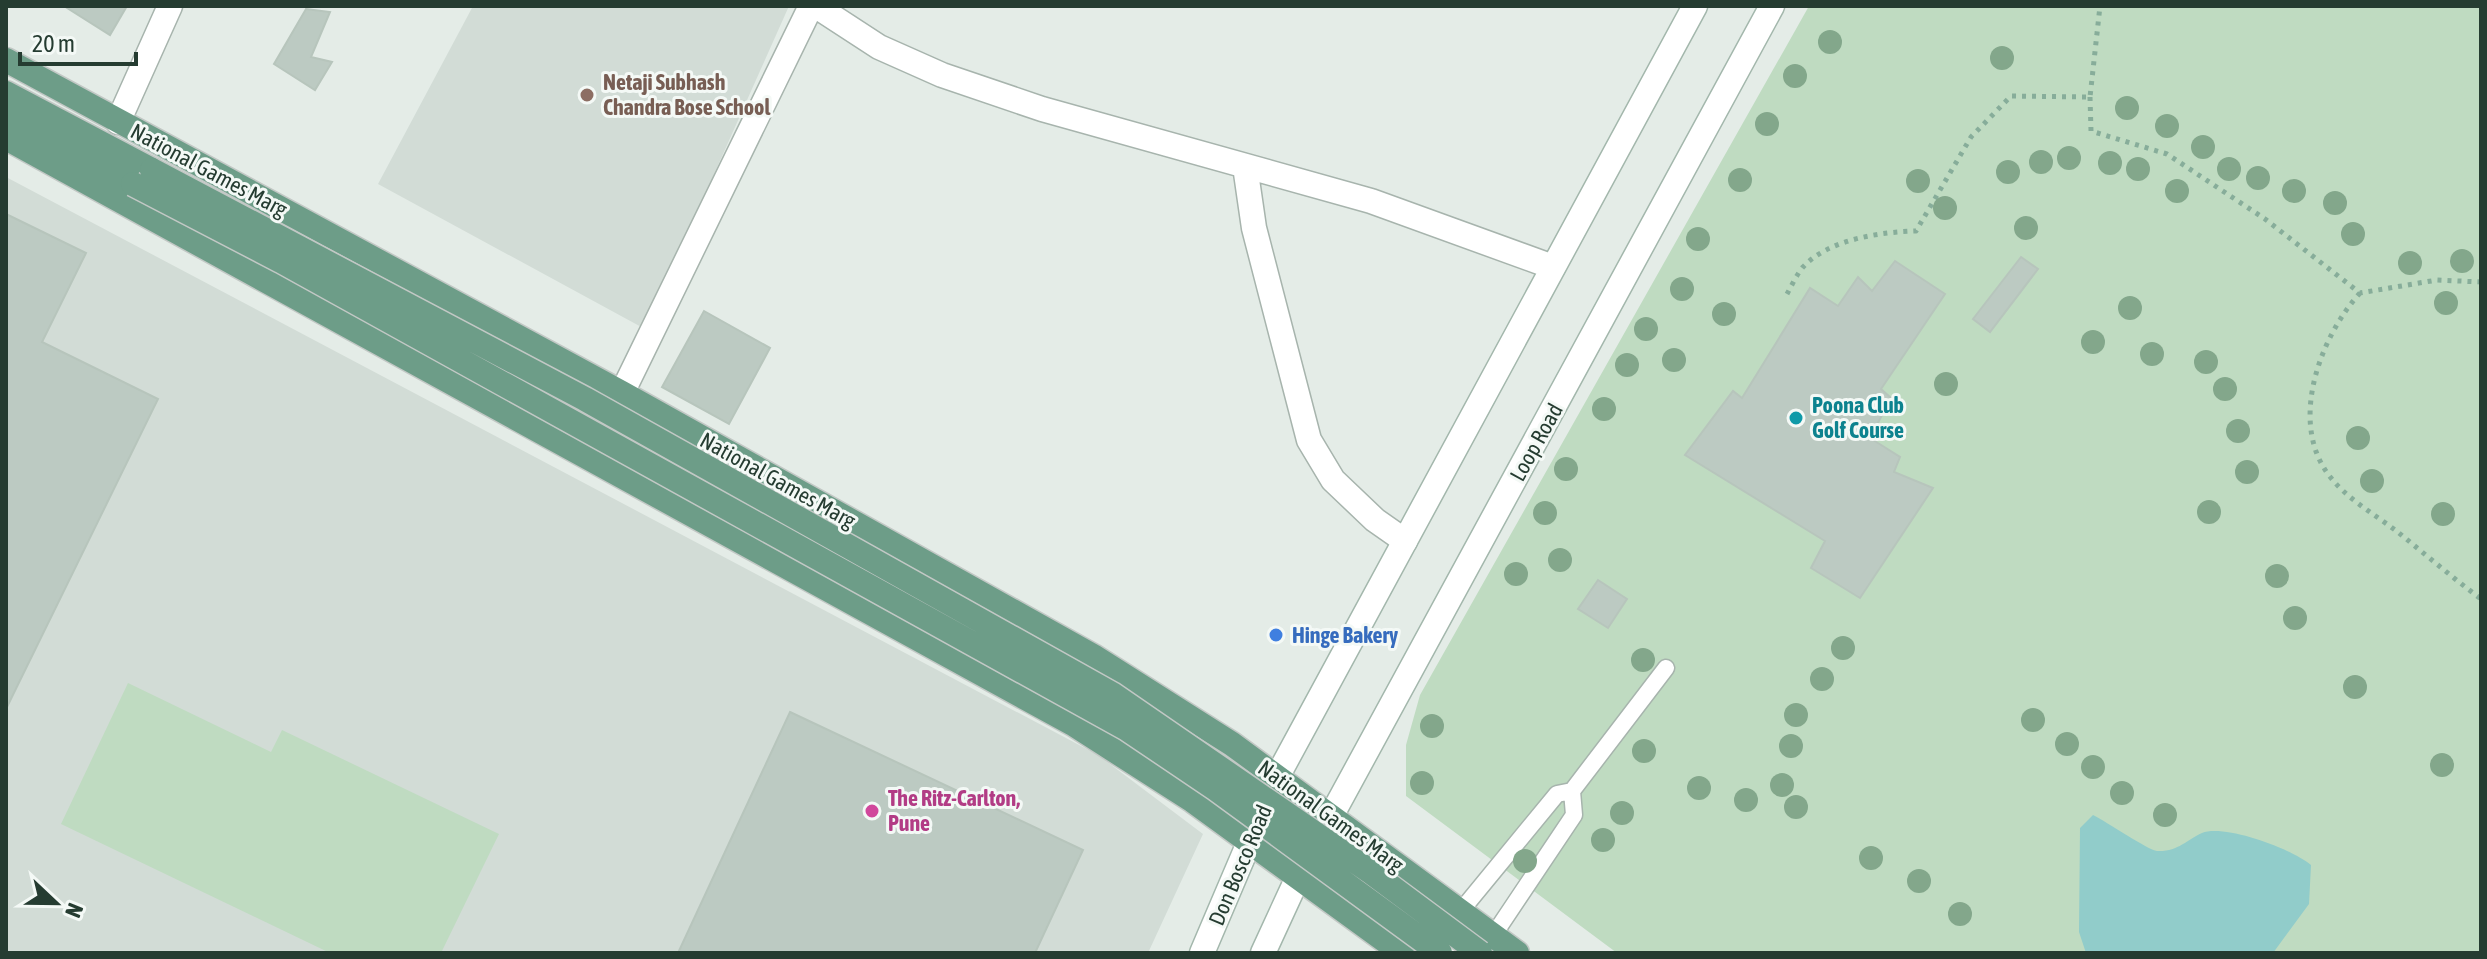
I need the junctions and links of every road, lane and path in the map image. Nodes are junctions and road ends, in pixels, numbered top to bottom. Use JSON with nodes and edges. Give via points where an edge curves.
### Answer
{"nodes":[{"id":1,"x":170,"y":6,"type":"edge"},
{"id":2,"x":814,"y":6,"type":"edge"},
{"id":3,"x":1695,"y":6,"type":"edge"},
{"id":4,"x":1772,"y":6,"type":"edge"},
{"id":5,"x":2100,"y":6,"type":"edge"},
{"id":6,"x":6,"y":60,"type":"edge"},
{"id":7,"x":6,"y":93,"type":"edge"},
{"id":8,"x":2090,"y":97,"type":"junction"},
{"id":9,"x":6,"y":117,"type":"edge"},
{"id":10,"x":118,"y":122,"type":"junction"},
{"id":11,"x":6,"y":138,"type":"edge"},
{"id":12,"x":1245,"y":166,"type":"junction"},
{"id":13,"x":142,"y":177,"type":"junction"},
{"id":14,"x":1553,"y":267,"type":"junction"},
{"id":15,"x":2481,"y":282,"type":"edge"},
{"id":16,"x":2360,"y":293,"type":"junction"},
{"id":17,"x":1787,"y":294,"type":"dead end"},
{"id":18,"x":622,"y":393,"type":"junction"},
{"id":19,"x":1405,"y":541,"type":"junction"},
{"id":20,"x":2481,"y":599,"type":"edge"},
{"id":21,"x":1666,"y":668,"type":"dead end"},
{"id":22,"x":1128,"y":677,"type":"junction"},
{"id":23,"x":1096,"y":738,"type":"junction"},
{"id":24,"x":1277,"y":777,"type":"junction"},
{"id":25,"x":1572,"y":791,"type":"junction"},
{"id":26,"x":1332,"y":817,"type":"junction"},
{"id":27,"x":1252,"y":843,"type":"junction"},
{"id":28,"x":1298,"y":877,"type":"junction"},
{"id":29,"x":1460,"y":912,"type":"junction"},
{"id":30,"x":1487,"y":944,"type":"edge"},
{"id":31,"x":1202,"y":953,"type":"edge"},
{"id":32,"x":1263,"y":953,"type":"edge"},
{"id":33,"x":1402,"y":953,"type":"edge"},
{"id":34,"x":1440,"y":953,"type":"edge"},
{"id":35,"x":1517,"y":953,"type":"edge"}],
"edges":[{"from":1,"to":10,"type":"main road"},
{"from":2,"to":12,"type":"main road","via":[[879,47],[942,75]]},
{"from":2,"to":18,"type":"main road"},
{"from":3,"to":14,"type":"main road"},
{"from":4,"to":26,"type":"main road","name":"Loop Road"},
{"from":5,"to":8,"type":"path"},
{"from":6,"to":10,"type":"main road","name":"National Games Marg"},
{"from":7,"to":13,"type":"main road"},
{"from":8,"to":16,"type":"path","via":[[2091,131],[2167,154],[2265,219]]},
{"from":8,"to":17,"type":"path","via":[[2011,96],[1971,137],[1916,231],[1885,232],[1832,248],[1804,266]]},
{"from":9,"to":13,"type":"main road"},
{"from":10,"to":18,"type":"main road","name":"National Games Marg"},
{"from":11,"to":23,"type":"main road"},
{"from":12,"to":14,"type":"main road","via":[[1371,201]]},
{"from":12,"to":19,"type":"main road","via":[[1254,228],[1309,440],[1333,480]]},
{"from":13,"to":30,"type":"main road","bridge":true,"via":[[585,399],[1112,694],[1371,872]]},
{"from":13,"to":34,"type":"main road","bridge":true,"via":[[281,261],[1127,729]]},
{"from":14,"to":19,"type":"main road"},
{"from":15,"to":16,"type":"path","via":[[2437,280]]},
{"from":16,"to":20,"type":"path","via":[[2332,334],[2314,388],[2309,428],[2316,449],[2328,474],[2356,501]]},
{"from":18,"to":22,"type":"main road","name":"National Games Marg"},
{"from":19,"to":24,"type":"main road"},
{"from":21,"to":25,"type":"lane"},
{"from":22,"to":23,"type":"main road"},
{"from":22,"to":24,"type":"main road","name":"National Games Marg"},
{"from":23,"to":27,"type":"main road"},
{"from":24,"to":26,"type":"main road","name":"National Games Marg"},
{"from":24,"to":27,"type":"main road","name":"Don Bosco Road"},
{"from":25,"to":29,"type":"lane","via":[[1557,794]]},
{"from":25,"to":30,"type":"lane","via":[[1574,815]]},
{"from":26,"to":28,"type":"main road","name":"Loop Road"},
{"from":26,"to":29,"type":"main road","name":"National Games Marg"},
{"from":27,"to":28,"type":"main road"},
{"from":27,"to":31,"type":"main road","name":"Don Bosco Road"},
{"from":28,"to":32,"type":"main road"},
{"from":28,"to":33,"type":"main road"},
{"from":29,"to":30,"type":"main road","name":"National Games Marg"},
{"from":30,"to":35,"type":"main road","name":"National Games Marg"}]}
